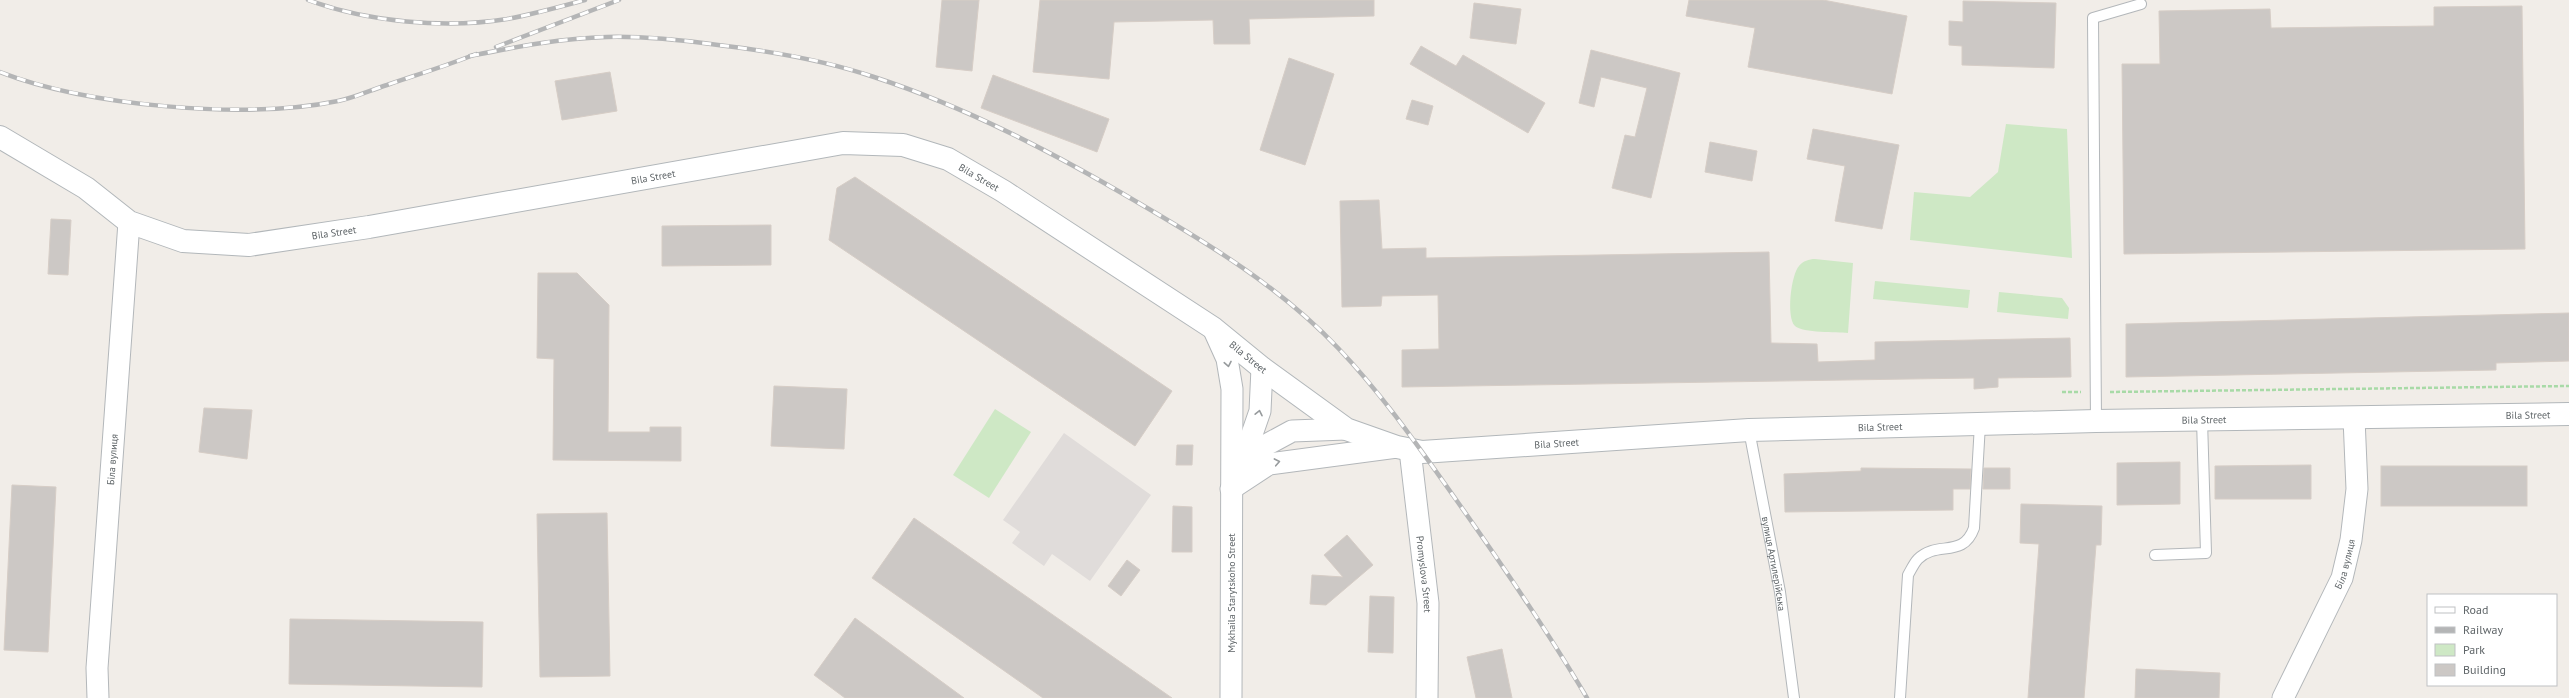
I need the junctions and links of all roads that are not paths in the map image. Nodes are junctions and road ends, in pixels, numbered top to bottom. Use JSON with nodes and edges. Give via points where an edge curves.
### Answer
{"nodes":[{"id":1,"x":2142,"y":4,"type":"dead end"},
{"id":2,"x":0,"y":137,"type":"edge"},
{"id":3,"x":129,"y":222,"type":"junction"},
{"id":4,"x":1213,"y":328,"type":"junction"},
{"id":5,"x":1262,"y":368,"type":"junction"},
{"id":6,"x":2569,"y":414,"type":"edge"},
{"id":7,"x":2354,"y":418,"type":"junction"},
{"id":8,"x":2202,"y":420,"type":"junction"},
{"id":9,"x":2096,"y":421,"type":"junction"},
{"id":10,"x":1980,"y":424,"type":"junction"},
{"id":11,"x":1346,"y":429,"type":"junction"},
{"id":12,"x":1749,"y":430,"type":"junction"},
{"id":13,"x":1404,"y":449,"type":"junction"},
{"id":14,"x":1231,"y":489,"type":"junction"},
{"id":15,"x":2155,"y":555,"type":"dead end"},
{"id":16,"x":98,"y":698,"type":"edge"},
{"id":17,"x":1231,"y":698,"type":"edge"},
{"id":18,"x":1427,"y":698,"type":"edge"},
{"id":19,"x":1794,"y":698,"type":"edge"},
{"id":20,"x":1900,"y":698,"type":"edge"},
{"id":21,"x":2283,"y":698,"type":"edge"}],
"edges":[{"from":1,"to":9,"type":"lane","via":[[2093,18]]},
{"from":2,"to":3,"type":"street","name":"Bila Street","via":[[86,188]]},
{"from":3,"to":4,"type":"street","name":"Bila Street","via":[[182,241],[249,245],[369,227],[843,143],[903,145],[948,159],[1003,191]]},
{"from":3,"to":16,"type":"street","name":"Біла вулиця","via":[[98,660]]},
{"from":4,"to":5,"type":"street","name":"Bila Street"},
{"from":4,"to":14,"type":"street","name":"Mykhaila Starytskoho Street","one_way":true,"via":[[1228,359],[1232,390]]},
{"from":5,"to":11,"type":"street","name":"Bila Street"},
{"from":14,"to":5,"type":"street","name":"Mykhaila Starytskoho Street","one_way":true,"via":[[1260,411]]},
{"from":6,"to":7,"type":"street","name":"Bila Street"},
{"from":7,"to":8,"type":"street","name":"Bila Street"},
{"from":7,"to":21,"type":"street","name":"Біла вулиця","via":[[2357,489],[2351,540],[2344,570]]},
{"from":8,"to":9,"type":"street","name":"Bila Street"},
{"from":8,"to":15,"type":"lane","via":[[2206,553]]},
{"from":9,"to":10,"type":"street","name":"Bila Street"},
{"from":10,"to":12,"type":"street","name":"Bila Street"},
{"from":10,"to":20,"type":"lane","via":[[1974,528],[1970,538],[1963,545],[1930,552],[1918,559],[1908,575]]},
{"from":11,"to":13,"type":"street","name":"Bila Street"},
{"from":11,"to":14,"type":"street","via":[[1292,430],[1266,445]]},
{"from":12,"to":13,"type":"street","name":"Bila Street","via":[[1422,452]]},
{"from":12,"to":19,"type":"lane","name":"вулиця Артилерійська","via":[[1780,592]]},
{"from":14,"to":13,"type":"street","one_way":true,"via":[[1269,464]]},
{"from":13,"to":18,"type":"street","name":"Promyslova Street","via":[[1428,603]]},
{"from":14,"to":17,"type":"street","name":"Mykhaila Starytskoho Street"}]}
